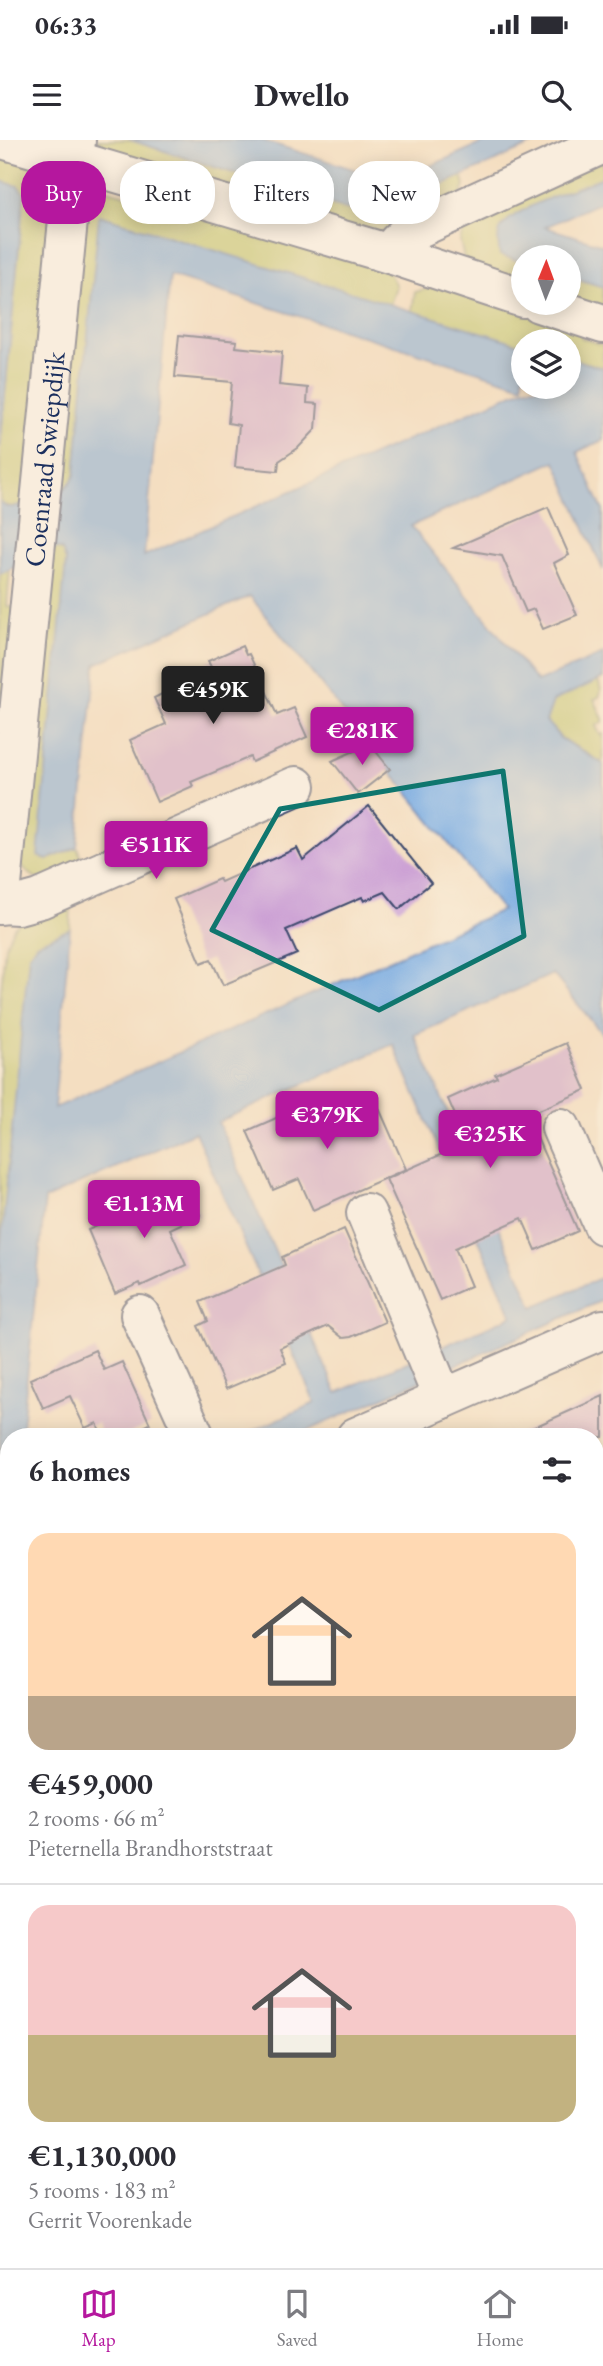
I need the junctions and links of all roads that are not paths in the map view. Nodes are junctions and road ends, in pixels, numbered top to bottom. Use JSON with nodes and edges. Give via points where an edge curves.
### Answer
{"nodes":[{"id":1,"x":6,"y":140,"type":"edge"},
{"id":2,"x":603,"y":144,"type":"edge"},
{"id":3,"x":75,"y":150,"type":"edge"},
{"id":4,"x":393,"y":255,"type":"junction"},
{"id":5,"x":511,"y":294,"type":"edge"},
{"id":6,"x":576,"y":315,"type":"edge"},
{"id":7,"x":603,"y":324,"type":"edge"},
{"id":8,"x":296,"y":786,"type":"dead end"},
{"id":9,"x":0,"y":905,"type":"edge"},
{"id":10,"x":561,"y":1128,"type":"dead end"},
{"id":11,"x":366,"y":1213,"type":"dead end"},
{"id":12,"x":603,"y":1225,"type":"edge"},
{"id":13,"x":141,"y":1315,"type":"dead end"},
{"id":14,"x":603,"y":1329,"type":"edge"},
{"id":15,"x":440,"y":1392,"type":"junction"},
{"id":16,"x":191,"y":1428,"type":"edge"},
{"id":17,"x":373,"y":1428,"type":"edge"}],
"edges":[{"from":1,"to":3,"type":"street"},
{"from":2,"to":4,"type":"street","via":[[406,234]]},
{"from":3,"to":4,"type":"street"},
{"from":3,"to":9,"type":"street","name":"Coenraad Swiepdijk"},
{"from":4,"to":5,"type":"street"},
{"from":6,"to":7,"type":"street"},
{"from":8,"to":9,"type":"street","via":[[40,899]]},
{"from":10,"to":12,"type":"street"},
{"from":11,"to":15,"type":"street"},
{"from":13,"to":16,"type":"street"},
{"from":14,"to":15,"type":"street"},
{"from":15,"to":17,"type":"street"}]}
